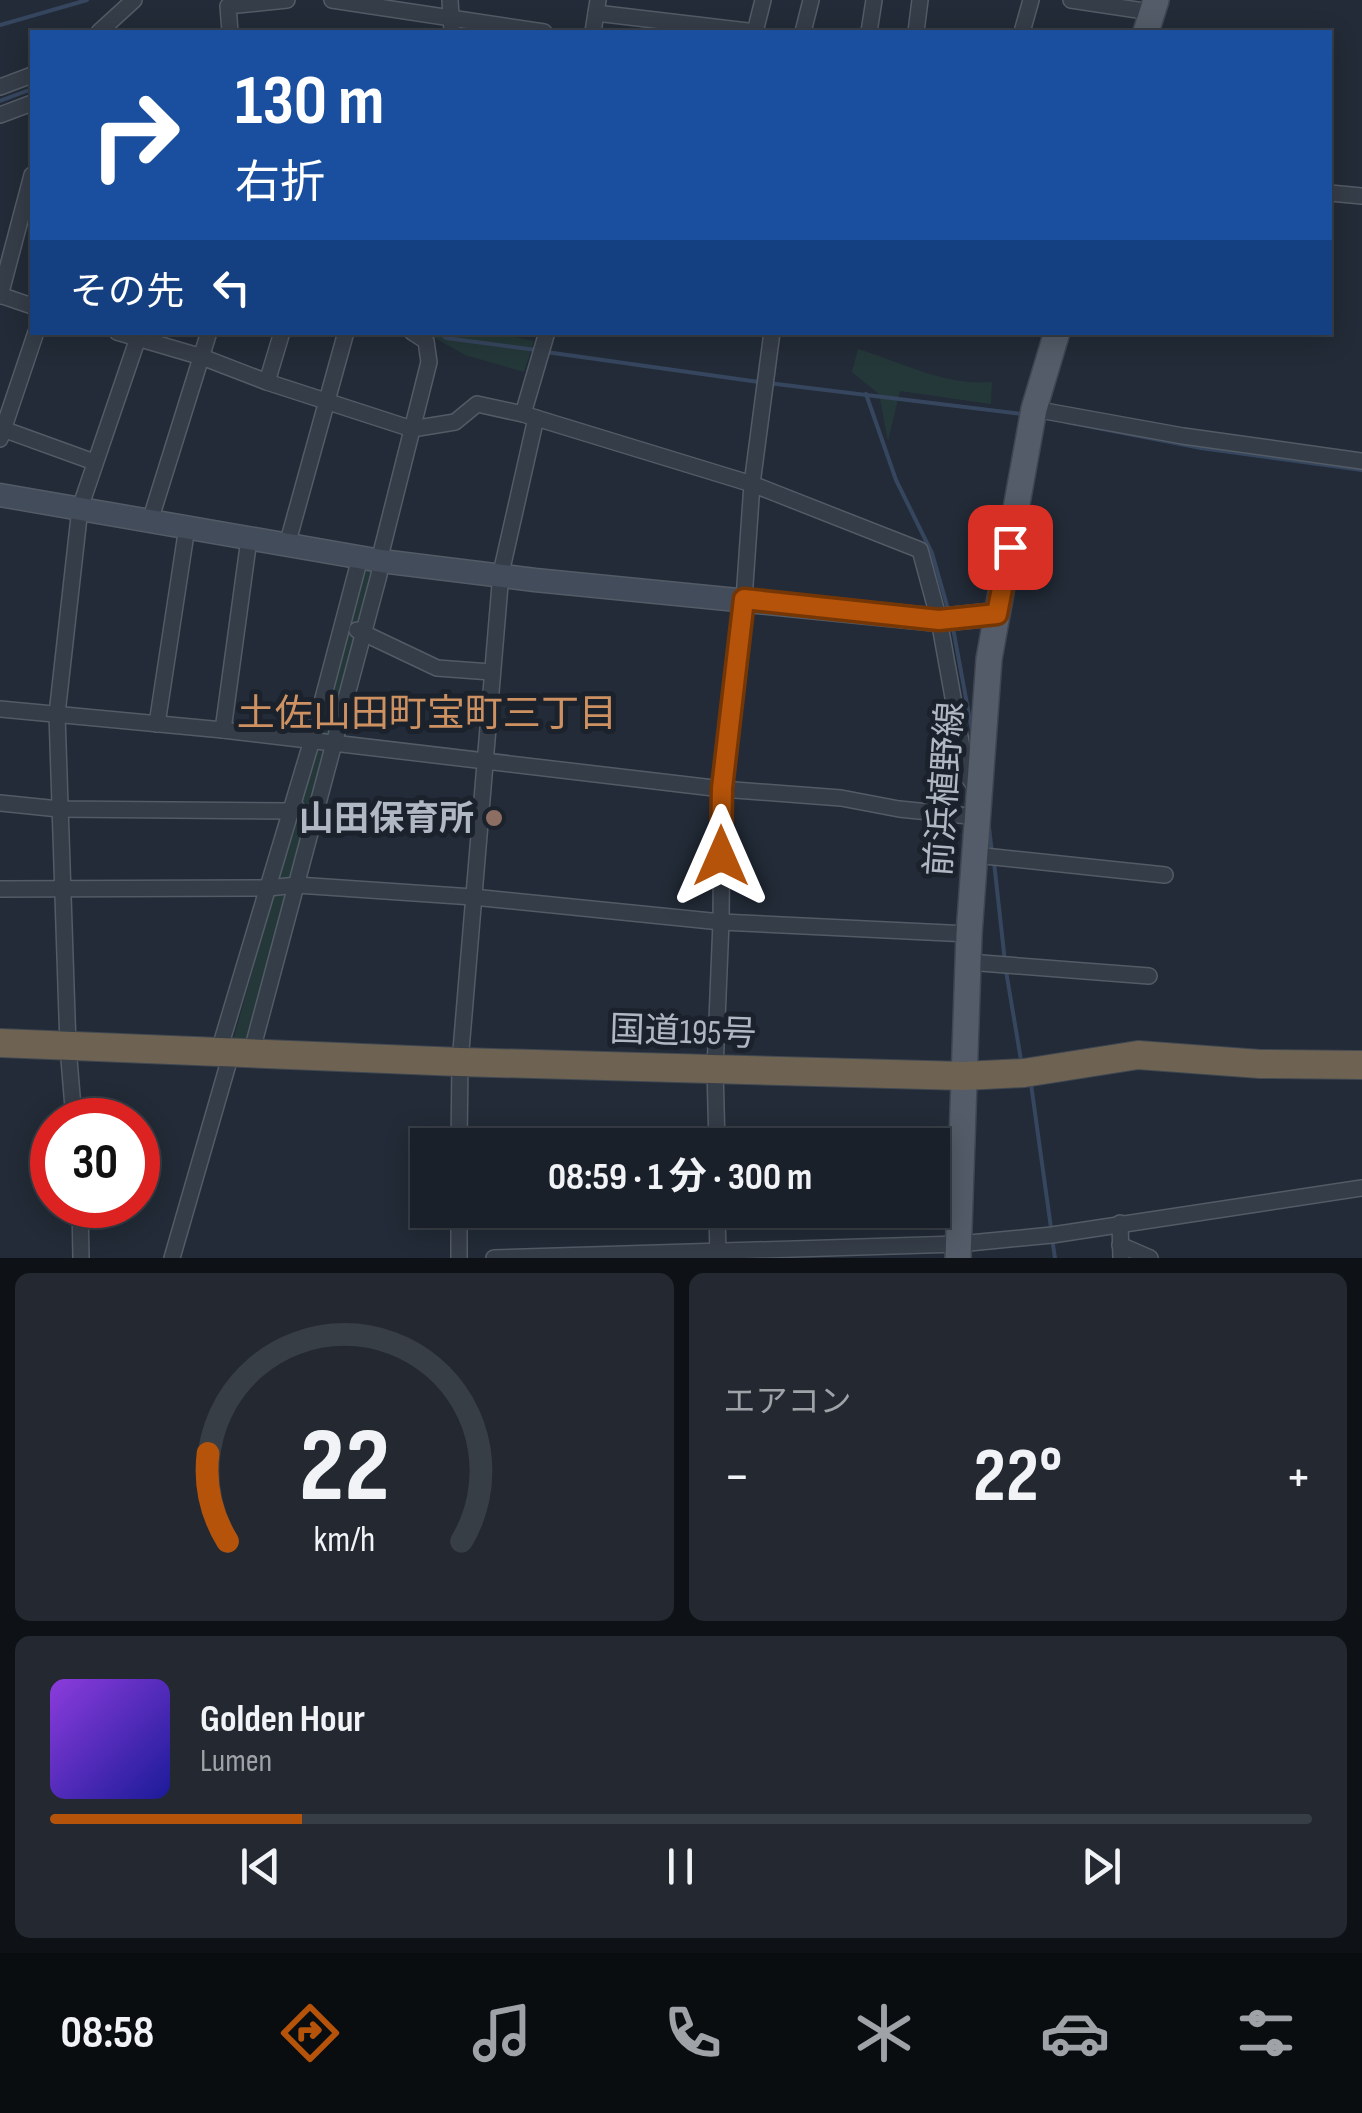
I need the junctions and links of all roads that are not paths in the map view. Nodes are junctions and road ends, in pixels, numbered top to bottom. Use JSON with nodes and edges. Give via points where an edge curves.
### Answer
{"nodes":[{"id":1,"x":134,"y":0,"type":"edge"},
{"id":2,"x":287,"y":0,"type":"edge"},
{"id":3,"x":332,"y":0,"type":"edge"},
{"id":4,"x":450,"y":0,"type":"edge"},
{"id":5,"x":763,"y":0,"type":"edge"},
{"id":6,"x":811,"y":0,"type":"edge"},
{"id":7,"x":874,"y":0,"type":"edge"},
{"id":8,"x":920,"y":0,"type":"edge"},
{"id":9,"x":1031,"y":0,"type":"edge"},
{"id":10,"x":1071,"y":0,"type":"edge"},
{"id":11,"x":228,"y":3,"type":"edge"},
{"id":12,"x":597,"y":7,"type":"edge"},
{"id":13,"x":1151,"y":15,"type":"edge"},
{"id":14,"x":452,"y":25,"type":"edge"},
{"id":15,"x":102,"y":30,"type":"edge"},
{"id":16,"x":230,"y":30,"type":"edge"},
{"id":17,"x":518,"y":30,"type":"edge"},
{"id":18,"x":743,"y":30,"type":"edge"},
{"id":19,"x":756,"y":30,"type":"edge"},
{"id":20,"x":804,"y":30,"type":"edge"},
{"id":21,"x":870,"y":30,"type":"edge"},
{"id":22,"x":916,"y":30,"type":"edge"},
{"id":23,"x":1023,"y":30,"type":"edge"},
{"id":24,"x":30,"y":76,"type":"edge"},
{"id":25,"x":0,"y":87,"type":"edge"},
{"id":26,"x":30,"y":103,"type":"edge"},
{"id":27,"x":0,"y":115,"type":"edge"},
{"id":28,"x":1332,"y":193,"type":"edge"},
{"id":29,"x":1362,"y":196,"type":"edge"},
{"id":30,"x":27,"y":212,"type":"edge"},
{"id":31,"x":0,"y":296,"type":"edge"},
{"id":32,"x":30,"y":305,"type":"edge"},
{"id":33,"x":35,"y":335,"type":"edge"},
{"id":34,"x":207,"y":335,"type":"edge"},
{"id":35,"x":281,"y":335,"type":"edge"},
{"id":36,"x":345,"y":335,"type":"edge"},
{"id":37,"x":417,"y":335,"type":"edge"},
{"id":38,"x":546,"y":335,"type":"edge"},
{"id":39,"x":772,"y":335,"type":"edge"},
{"id":40,"x":1056,"y":335,"type":"edge"},
{"id":41,"x":140,"y":336,"type":"edge"},
{"id":42,"x":202,"y":357,"type":"junction"},
{"id":43,"x":267,"y":382,"type":"junction"},
{"id":44,"x":326,"y":400,"type":"junction"},
{"id":45,"x":529,"y":416,"type":"junction"},
{"id":46,"x":1033,"y":417,"type":"junction"},
{"id":47,"x":412,"y":429,"type":"junction"},
{"id":48,"x":1,"y":432,"type":"edge"},
{"id":49,"x":1362,"y":461,"type":"edge"},
{"id":50,"x":94,"y":462,"type":"junction"},
{"id":51,"x":752,"y":484,"type":"junction"},
{"id":52,"x":0,"y":495,"type":"edge"},
{"id":53,"x":80,"y":508,"type":"junction"},
{"id":54,"x":150,"y":522,"type":"junction"},
{"id":55,"x":187,"y":527,"type":"junction"},
{"id":56,"x":248,"y":539,"type":"junction"},
{"id":57,"x":288,"y":545,"type":"junction"},
{"id":58,"x":370,"y":560,"type":"junction"},
{"id":59,"x":500,"y":574,"type":"junction"},
{"id":60,"x":744,"y":599,"type":"junction"},
{"id":61,"x":997,"y":614,"type":"junction"},
{"id":62,"x":947,"y":619,"type":"junction"},
{"id":63,"x":344,"y":624,"type":"junction"},
{"id":64,"x":364,"y":632,"type":"junction"},
{"id":65,"x":491,"y":672,"type":"junction"},
{"id":66,"x":0,"y":709,"type":"edge"},
{"id":67,"x":57,"y":714,"type":"junction"},
{"id":68,"x":157,"y":724,"type":"junction"},
{"id":69,"x":224,"y":730,"type":"junction"},
{"id":70,"x":312,"y":740,"type":"junction"},
{"id":71,"x":335,"y":743,"type":"junction"},
{"id":72,"x":485,"y":763,"type":"junction"},
{"id":73,"x":722,"y":788,"type":"junction"},
{"id":74,"x":0,"y":803,"type":"edge"},
{"id":75,"x":980,"y":805,"type":"junction"},
{"id":76,"x":59,"y":809,"type":"junction"},
{"id":77,"x":290,"y":810,"type":"junction"},
{"id":78,"x":316,"y":811,"type":"junction"},
{"id":79,"x":987,"y":856,"type":"junction"},
{"id":80,"x":1165,"y":875,"type":"dead end"},
{"id":81,"x":297,"y":884,"type":"junction"},
{"id":82,"x":268,"y":888,"type":"junction"},
{"id":83,"x":0,"y":889,"type":"edge"},
{"id":84,"x":62,"y":891,"type":"junction"},
{"id":85,"x":473,"y":897,"type":"junction"},
{"id":86,"x":721,"y":922,"type":"junction"},
{"id":87,"x":969,"y":934,"type":"junction"},
{"id":88,"x":968,"y":962,"type":"junction"},
{"id":89,"x":1149,"y":976,"type":"dead end"},
{"id":90,"x":0,"y":1043,"type":"edge"},
{"id":91,"x":68,"y":1047,"type":"junction"},
{"id":92,"x":233,"y":1054,"type":"junction"},
{"id":93,"x":460,"y":1062,"type":"junction"},
{"id":94,"x":1362,"y":1065,"type":"edge"},
{"id":95,"x":715,"y":1070,"type":"junction"},
{"id":96,"x":964,"y":1076,"type":"junction"},
{"id":97,"x":72,"y":1098,"type":"edge"},
{"id":98,"x":460,"y":1128,"type":"edge"},
{"id":99,"x":717,"y":1128,"type":"edge"},
{"id":100,"x":1362,"y":1188,"type":"edge"},
{"id":101,"x":1120,"y":1224,"type":"junction"},
{"id":102,"x":80,"y":1228,"type":"edge"},
{"id":103,"x":459,"y":1228,"type":"edge"},
{"id":104,"x":718,"y":1228,"type":"edge"},
{"id":105,"x":959,"y":1251,"type":"edge"},
{"id":106,"x":1120,"y":1251,"type":"edge"},
{"id":107,"x":718,"y":1256,"type":"edge"},
{"id":108,"x":81,"y":1258,"type":"edge"},
{"id":109,"x":172,"y":1258,"type":"edge"},
{"id":110,"x":459,"y":1258,"type":"edge"},
{"id":111,"x":494,"y":1258,"type":"edge"},
{"id":112,"x":1150,"y":1258,"type":"edge"}],
"edges":[{"from":1,"to":15,"type":"street"},
{"from":2,"to":11,"type":"street"},
{"from":3,"to":14,"type":"street"},
{"from":4,"to":14,"type":"street"},
{"from":5,"to":19,"type":"street"},
{"from":6,"to":20,"type":"street"},
{"from":7,"to":21,"type":"street"},
{"from":8,"to":22,"type":"street"},
{"from":9,"to":23,"type":"street"},
{"from":10,"to":13,"type":"street"},
{"from":11,"to":16,"type":"street"},
{"from":12,"to":18,"type":"street"},
{"from":14,"to":17,"type":"street"},
{"from":24,"to":25,"type":"street"},
{"from":26,"to":27,"type":"street"},
{"from":28,"to":29,"type":"street"},
{"from":30,"to":31,"type":"street"},
{"from":31,"to":32,"type":"street"},
{"from":33,"to":48,"type":"street"},
{"from":34,"to":42,"type":"street"},
{"from":35,"to":43,"type":"street"},
{"from":36,"to":44,"type":"street"},
{"from":37,"to":47,"type":"street","via":[[426,341],[429,362]]},
{"from":38,"to":45,"type":"street"},
{"from":39,"to":51,"type":"street"},
{"from":40,"to":46,"type":"main road","name":"前浜植野線"},
{"from":41,"to":42,"type":"street"},
{"from":41,"to":50,"type":"street"},
{"from":42,"to":43,"type":"street"},
{"from":42,"to":54,"type":"street"},
{"from":43,"to":44,"type":"street"},
{"from":44,"to":47,"type":"street"},
{"from":44,"to":57,"type":"street"},
{"from":45,"to":47,"type":"street","via":[[477,404],[455,422]]},
{"from":45,"to":51,"type":"street"},
{"from":45,"to":59,"type":"street"},
{"from":46,"to":49,"type":"street"},
{"from":46,"to":61,"type":"main road","name":"前浜植野線"},
{"from":47,"to":58,"type":"street"},
{"from":48,"to":50,"type":"street"},
{"from":50,"to":53,"type":"street"},
{"from":51,"to":60,"type":"street"},
{"from":51,"to":62,"type":"street","via":[[920,550]]},
{"from":52,"to":53,"type":"street"},
{"from":53,"to":54,"type":"street"},
{"from":53,"to":67,"type":"street"},
{"from":54,"to":55,"type":"street"},
{"from":55,"to":56,"type":"street"},
{"from":55,"to":68,"type":"street"},
{"from":56,"to":57,"type":"street"},
{"from":56,"to":69,"type":"street"},
{"from":57,"to":58,"type":"street"},
{"from":58,"to":59,"type":"street"},
{"from":58,"to":63,"type":"street"},
{"from":58,"to":64,"type":"street"},
{"from":59,"to":60,"type":"street"},
{"from":59,"to":65,"type":"street"},
{"from":60,"to":62,"type":"street"},
{"from":60,"to":73,"type":"street"},
{"from":61,"to":62,"type":"street"},
{"from":61,"to":75,"type":"main road","name":"前浜植野線"},
{"from":62,"to":75,"type":"street","via":[[967,775]]},
{"from":63,"to":64,"type":"street"},
{"from":63,"to":70,"type":"street"},
{"from":64,"to":65,"type":"street","via":[[438,668]]},
{"from":64,"to":71,"type":"street"},
{"from":65,"to":72,"type":"street"},
{"from":66,"to":67,"type":"street"},
{"from":67,"to":68,"type":"street"},
{"from":67,"to":76,"type":"street"},
{"from":68,"to":69,"type":"street"},
{"from":69,"to":70,"type":"street"},
{"from":70,"to":71,"type":"street"},
{"from":70,"to":77,"type":"street"},
{"from":71,"to":72,"type":"street"},
{"from":71,"to":78,"type":"street"},
{"from":72,"to":73,"type":"street"},
{"from":72,"to":85,"type":"street"},
{"from":73,"to":75,"type":"street","via":[[899,809]]},
{"from":73,"to":86,"type":"street"},
{"from":74,"to":76,"type":"street"},
{"from":75,"to":79,"type":"main road","name":"前浜植野線"},
{"from":76,"to":77,"type":"street"},
{"from":76,"to":84,"type":"street"},
{"from":77,"to":78,"type":"street"},
{"from":77,"to":82,"type":"street"},
{"from":78,"to":81,"type":"street"},
{"from":79,"to":80,"type":"street"},
{"from":79,"to":87,"type":"main road","name":"前浜植野線"},
{"from":81,"to":82,"type":"street"},
{"from":81,"to":85,"type":"street"},
{"from":81,"to":92,"type":"street"},
{"from":82,"to":84,"type":"street"},
{"from":82,"to":92,"type":"street"},
{"from":83,"to":84,"type":"street"},
{"from":84,"to":91,"type":"street"},
{"from":85,"to":86,"type":"street"},
{"from":85,"to":93,"type":"street"},
{"from":86,"to":87,"type":"street"},
{"from":86,"to":95,"type":"street"},
{"from":87,"to":88,"type":"main road","name":"前浜植野線"},
{"from":88,"to":89,"type":"street"},
{"from":88,"to":96,"type":"main road","name":"前浜植野線"},
{"from":90,"to":91,"type":"highway","name":"国道195号"},
{"from":91,"to":92,"type":"highway","name":"国道195号"},
{"from":91,"to":97,"type":"street"},
{"from":92,"to":93,"type":"highway","name":"国道195号"},
{"from":92,"to":109,"type":"street"},
{"from":93,"to":95,"type":"highway","name":"国道195号"},
{"from":93,"to":98,"type":"street"},
{"from":94,"to":96,"type":"highway","name":"国道195号","via":[[1138,1055]]},
{"from":95,"to":96,"type":"highway","name":"国道195号"},
{"from":95,"to":99,"type":"street"},
{"from":96,"to":105,"type":"main road","name":"前浜植野線"},
{"from":100,"to":101,"type":"street"},
{"from":101,"to":105,"type":"street"},
{"from":101,"to":106,"type":"street"},
{"from":102,"to":108,"type":"street"},
{"from":103,"to":110,"type":"street"},
{"from":104,"to":107,"type":"street"},
{"from":105,"to":107,"type":"street"},
{"from":106,"to":112,"type":"street"},
{"from":107,"to":111,"type":"street"}]}
